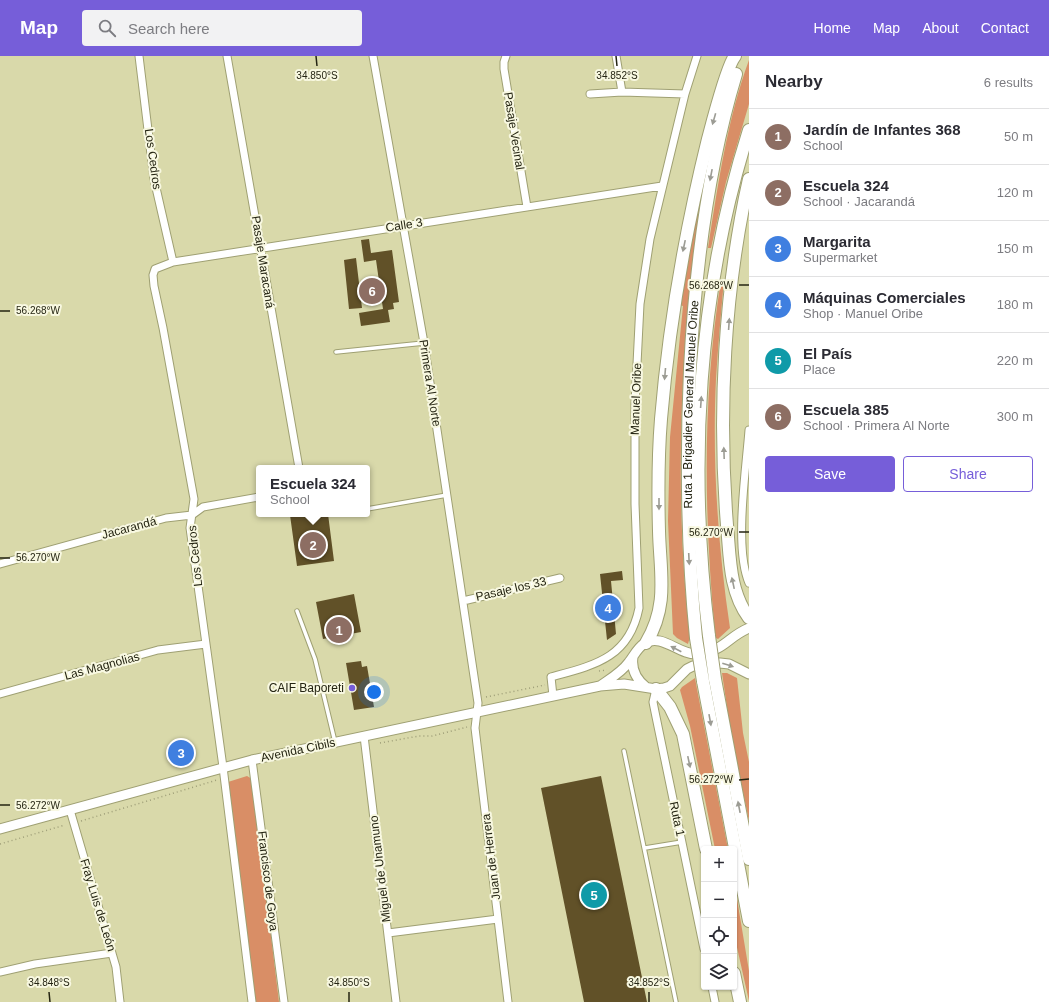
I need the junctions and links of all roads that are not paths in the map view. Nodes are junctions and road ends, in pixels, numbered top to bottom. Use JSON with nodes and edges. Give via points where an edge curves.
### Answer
{"nodes":[{"id":1,"x":139,"y":56,"type":"edge"},
{"id":2,"x":226,"y":56,"type":"edge"},
{"id":3,"x":373,"y":56,"type":"edge"},
{"id":4,"x":506,"y":56,"type":"edge"},
{"id":5,"x":616,"y":56,"type":"edge"},
{"id":6,"x":697,"y":56,"type":"edge"},
{"id":7,"x":735,"y":56,"type":"edge"},
{"id":8,"x":741,"y":56,"type":"edge"},
{"id":9,"x":622,"y":92,"type":"junction"},
{"id":10,"x":590,"y":94,"type":"dead end"},
{"id":11,"x":685,"y":94,"type":"junction"},
{"id":12,"x":749,"y":130,"type":"edge"},
{"id":13,"x":749,"y":179,"type":"edge"},
{"id":14,"x":662,"y":186,"type":"junction"},
{"id":15,"x":527,"y":207,"type":"junction"},
{"id":16,"x":403,"y":225,"type":"junction"},
{"id":17,"x":261,"y":248,"type":"junction"},
{"id":18,"x":173,"y":262,"type":"junction"},
{"id":19,"x":153,"y":275,"type":"joint"},
{"id":20,"x":424,"y":343,"type":"junction"},
{"id":21,"x":336,"y":352,"type":"dead end"},
{"id":22,"x":749,"y":430,"type":"edge"},
{"id":23,"x":298,"y":465,"type":"edge"},
{"id":24,"x":447,"y":495,"type":"junction"},
{"id":25,"x":256,"y":498,"type":"edge"},
{"id":26,"x":370,"y":508,"type":"edge"},
{"id":27,"x":192,"y":515,"type":"junction"},
{"id":28,"x":0,"y":564,"type":"edge"},
{"id":29,"x":560,"y":578,"type":"dead end"},
{"id":30,"x":749,"y":583,"type":"edge"},
{"id":31,"x":463,"y":601,"type":"junction"},
{"id":32,"x":297,"y":611,"type":"dead end"},
{"id":33,"x":749,"y":618,"type":"edge"},
{"id":34,"x":749,"y":628,"type":"edge"},
{"id":35,"x":646,"y":643,"type":"junction"},
{"id":36,"x":206,"y":644,"type":"junction"},
{"id":37,"x":634,"y":655,"type":"junction"},
{"id":38,"x":749,"y":674,"type":"edge"},
{"id":39,"x":709,"y":680,"type":"junction"},
{"id":40,"x":600,"y":686,"type":"junction"},
{"id":41,"x":651,"y":688,"type":"junction"},
{"id":42,"x":0,"y":694,"type":"edge"},
{"id":43,"x":553,"y":696,"type":"junction"},
{"id":44,"x":477,"y":712,"type":"junction"},
{"id":45,"x":364,"y":736,"type":"junction"},
{"id":46,"x":335,"y":742,"type":"junction"},
{"id":47,"x":624,"y":751,"type":"dead end"},
{"id":48,"x":252,"y":760,"type":"junction"},
{"id":49,"x":223,"y":767,"type":"junction"},
{"id":50,"x":70,"y":810,"type":"junction"},
{"id":51,"x":0,"y":829,"type":"edge"},
{"id":52,"x":682,"y":842,"type":"junction"},
{"id":53,"x":705,"y":846,"type":"edge"},
{"id":54,"x":645,"y":848,"type":"junction"},
{"id":55,"x":749,"y":859,"type":"edge"},
{"id":56,"x":498,"y":919,"type":"junction"},
{"id":57,"x":749,"y":921,"type":"edge"},
{"id":58,"x":388,"y":933,"type":"junction"},
{"id":59,"x":701,"y":934,"type":"edge"},
{"id":60,"x":112,"y":953,"type":"junction"},
{"id":61,"x":0,"y":972,"type":"edge"},
{"id":62,"x":737,"y":988,"type":"edge"},
{"id":63,"x":713,"y":990,"type":"edge"},
{"id":64,"x":120,"y":1002,"type":"edge"},
{"id":65,"x":252,"y":1002,"type":"edge"},
{"id":66,"x":284,"y":1002,"type":"edge"},
{"id":67,"x":396,"y":1002,"type":"edge"},
{"id":68,"x":508,"y":1002,"type":"edge"},
{"id":69,"x":676,"y":1002,"type":"edge"},
{"id":70,"x":715,"y":1002,"type":"edge"},
{"id":71,"x":740,"y":1002,"type":"edge"}],
"edges":[{"from":1,"to":18,"type":"street","name":"Los Cedros","via":[[154,179]]},
{"from":2,"to":17,"type":"street","name":"Pasaje Maracaná"},
{"from":3,"to":16,"type":"street","name":"Primera Al Norte"},
{"from":4,"to":15,"type":"street","name":"Pasaje Vecinal","via":[[504,69]]},
{"from":5,"to":9,"type":"street"},
{"from":6,"to":11,"type":"street","name":"Manuel Oribe"},
{"from":7,"to":35,"type":"highway","one_way":true,"via":[[722,91],[700,171],[682,254],[672,318],[661,437],[661,603],[656,624]]},
{"from":8,"to":39,"type":"highway","name":"Ruta 1 Brigadier General Manuel Oribe","one_way":true,"bridge":true,"via":[[724,116],[710,181],[692,341],[687,492],[690,567],[696,638]]},
{"from":9,"to":10,"type":"street"},
{"from":9,"to":11,"type":"street"},
{"from":11,"to":14,"type":"street","name":"Manuel Oribe"},
{"from":39,"to":12,"type":"highway","name":"Ruta 1 Brigadier General Manuel Oribe","one_way":true,"bridge":true,"via":[[709,636],[698,492],[705,342],[718,254]]},
{"from":33,"to":13,"type":"highway","one_way":true,"via":[[741,607],[732,576],[726,508],[723,422],[731,296]]},
{"from":14,"to":15,"type":"street","name":"Calle 3"},
{"from":14,"to":43,"type":"street","name":"Manuel Oribe","via":[[650,239],[640,304],[635,404],[635,504],[639,601],[637,617],[628,638],[612,655],[593,665],[550,677]]},
{"from":15,"to":16,"type":"street","name":"Calle 3"},
{"from":16,"to":17,"type":"street","name":"Calle 3"},
{"from":16,"to":20,"type":"street","name":"Primera Al Norte"},
{"from":17,"to":18,"type":"street","name":"Calle 3"},
{"from":17,"to":23,"type":"street","name":"Pasaje Maracaná"},
{"from":18,"to":19,"type":"street","name":"Calle 3","via":[[155,269]]},
{"from":19,"to":27,"type":"street","name":"Los Cedros","via":[[194,499]]},
{"from":20,"to":21,"type":"lane"},
{"from":20,"to":24,"type":"street","name":"Primera Al Norte"},
{"from":22,"to":30,"type":"street","via":[[742,522],[745,573]]},
{"from":24,"to":26,"type":"lane"},
{"from":24,"to":31,"type":"street","name":"Primera Al Norte"},
{"from":25,"to":27,"type":"street","name":"Jacarandá","via":[[203,508]]},
{"from":27,"to":28,"type":"street","name":"Jacarandá","via":[[166,518]]},
{"from":27,"to":36,"type":"street","name":"Los Cedros","via":[[190,528]]},
{"from":29,"to":31,"type":"street","name":"Pasaje los 33"},
{"from":31,"to":44,"type":"street","name":"Primera Al Norte","via":[[478,702]]},
{"from":32,"to":46,"type":"lane","via":[[315,659]]},
{"from":34,"to":35,"type":"street","one_way":true,"via":[[718,649],[696,654],[683,652],[664,642]]},
{"from":35,"to":37,"type":"street","name":"Avenida Cibils"},
{"from":36,"to":42,"type":"street","name":"Las Magnolias","via":[[158,650]]},
{"from":36,"to":49,"type":"street","name":"Los Cedros"},
{"from":37,"to":40,"type":"street","name":"Avenida Cibils","via":[[622,669]]},
{"from":37,"to":41,"type":"street","via":[[632,663],[635,675]]},
{"from":41,"to":38,"type":"street","name":"Avenida Cibils","one_way":true,"via":[[670,686],[693,666],[724,663]]},
{"from":55,"to":39,"type":"highway","name":"Ruta 1 Brigadier General Manuel Oribe","one_way":true},
{"from":39,"to":57,"type":"highway","name":"Ruta 1 Brigadier General Manuel Oribe","one_way":true},
{"from":40,"to":41,"type":"street","name":"Avenida Cibils","via":[[624,684]]},
{"from":40,"to":43,"type":"street","name":"Avenida Cibils"},
{"from":41,"to":52,"type":"street","name":"Ruta 1"},
{"from":41,"to":53,"type":"highway","one_way":true,"via":[[673,712],[683,734]]},
{"from":43,"to":44,"type":"street","name":"Avenida Cibils"},
{"from":44,"to":45,"type":"street","name":"Avenida Cibils"},
{"from":44,"to":56,"type":"street","name":"Juan de Herrera","via":[[475,728]]},
{"from":45,"to":46,"type":"street","name":"Avenida Cibils"},
{"from":45,"to":58,"type":"street","name":"Miguel de Unamuno"},
{"from":46,"to":48,"type":"street","name":"Avenida Cibils"},
{"from":47,"to":54,"type":"lane"},
{"from":48,"to":49,"type":"street","name":"Avenida Cibils"},
{"from":48,"to":66,"type":"street","name":"Francisco de Goya"},
{"from":49,"to":50,"type":"street","name":"Avenida Cibils"},
{"from":49,"to":65,"type":"street"},
{"from":50,"to":51,"type":"street","name":"Avenida Cibils"},
{"from":50,"to":60,"type":"street","name":"Fray Luis de León"},
{"from":52,"to":54,"type":"lane"},
{"from":52,"to":59,"type":"street","name":"Ruta 1"},
{"from":54,"to":69,"type":"lane"},
{"from":56,"to":58,"type":"street"},
{"from":56,"to":68,"type":"street","name":"Juan de Herrera"},
{"from":58,"to":67,"type":"street","name":"Miguel de Unamuno"},
{"from":60,"to":61,"type":"street","via":[[35,964]]},
{"from":60,"to":64,"type":"street","name":"Fray Luis de León"},
{"from":62,"to":71,"type":"highway"},
{"from":63,"to":70,"type":"street"}]}
